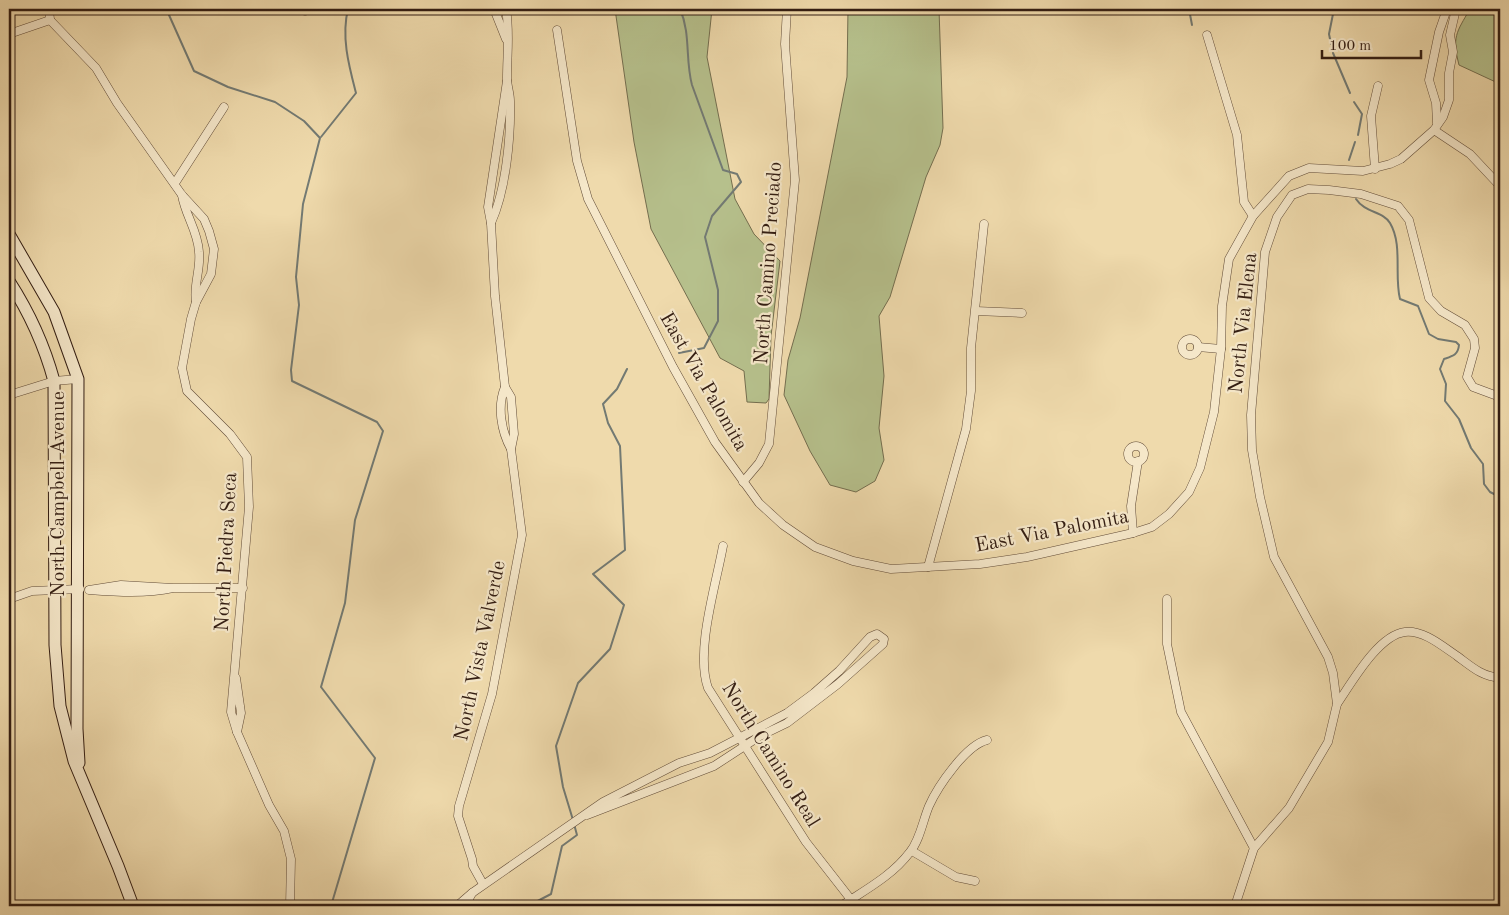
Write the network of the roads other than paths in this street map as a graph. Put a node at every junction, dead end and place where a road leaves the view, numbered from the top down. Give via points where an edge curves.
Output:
1 (49, 9) edge
2 (494, 9) edge
3 (506, 9) edge
4 (787, 9) edge
5 (1447, 9) edge
6 (1456, 9) edge
7 (50, 20) junction
8 (557, 30) dead end
9 (9, 34) edge
10 (1206, 36) dead end
11 (506, 39) junction
12 (1378, 86) dead end
13 (224, 107) dead end
14 (1435, 127) junction
15 (1375, 169) junction
16 (175, 184) junction
17 (1500, 186) edge
18 (182, 195) junction
19 (1253, 216) junction
20 (984, 224) dead end
21 (9, 234) edge
22 (9, 281) edge
23 (196, 302) junction
24 (976, 311) junction
25 (1022, 313) dead end
26 (1198, 347) dead end
27 (1221, 349) junction
28 (78, 379) junction
29 (54, 381) junction
30 (9, 395) edge
31 (1500, 397) edge
32 (1138, 461) dead end
33 (743, 482) junction
34 (1133, 533) junction
35 (723, 546) dead end
36 (928, 567) junction
37 (243, 588) junction
38 (56, 590) junction
39 (84, 590) junction
40 (1167, 599) dead end
41 (9, 600) edge
42 (1500, 678) edge
43 (1337, 704) junction
44 (738, 739) junction
45 (987, 740) dead end
46 (744, 748) junction
47 (79, 770) junction
48 (587, 815) junction
49 (1254, 848) junction
50 (912, 850) junction
51 (976, 882) dead end
52 (483, 884) junction
53 (472, 893) junction
54 (853, 903) edge
55 (132, 906) edge
56 (290, 906) edge
57 (457, 906) edge
58 (465, 906) edge
59 (841, 906) edge
60 (1235, 906) edge

1 - 7 street
2 - 11 street, North Vista Valverde
3 - 11 street, North Vista Valverde via 509,26
4 - 33 street, North Camino Preciado via 785,44 795,180 788,262 769,444
5 - 14 street via 1429,80 1436,104
6 - 14 street, East Via Palomita via 1450,36 1453,52 1449,100
7 - 9 street
7 - 16 street, North Piedra Seca via 96,68
8 - 33 street, East Via Palomita via 578,161 588,199 673,367 715,442
10 - 19 street via 1237,136 1244,202
11 - 52 street, North Vista Valverde via 511,100 498,209 491,223 495,296 505,387 510,397 514,434 511,449 522,535 492,694 458,816 473,866
12 - 15 street via 1371,116
13 - 16 street
14 - 15 street, East Via Palomita via 1401,159
14 - 17 street via 1470,154
15 - 19 street, East Via Palomita via 1310,168 1298,172 1283,180
16 - 18 street, North Piedra Seca
18 - 23 street, North Piedra Seca via 200,250 194,293
18 - 23 street, North Piedra Seca via 204,219 214,249 211,274
19 - 27 street, East Via Palomita via 1229,258 1222,306
20 - 24 street
21 - 28 main road, North Campbell Avenue via 54,312
22 - 29 main road, North Campbell Avenue via 46,350
23 - 37 street, North Piedra Seca via 182,368 187,391 230,434 247,457 249,507
24 - 25 street
24 - 36 street via 966,428
26 - 27 street
27 - 34 street, East Via Palomita via 1214,412 1200,468 1189,492 1152,527
28 - 29 street
28 - 39 main road, North Campbell Avenue
29 - 30 street
29 - 38 main road, North Campbell Avenue
31 - 43 street, North Via Elena via 1470,383 1467,377 1475,348 1474,339 1465,325 1441,311 1429,298 1409,220 1398,206 1362,194 1329,190 1308,189 1292,195 1277,217 1265,252 1251,415 1252,450 1274,557 1328,657
32 - 34 street via 1131,506
33 - 36 street, East Via Palomita via 782,525 815,547 853,561 891,569
34 - 36 street, East Via Palomita via 1027,557
35 - 44 street, North Camino Real via 703,671 714,702
37 - 39 street via 121,585
37 - 56 street, North Piedra Seca via 231,712 269,805 284,831 291,859
38 - 39 street
38 - 41 street via 27,592
38 - 47 main road, North Campbell Avenue via 58,693 69,746
39 - 47 main road, North Campbell Avenue via 77,729
40 - 49 street via 1167,644 1181,712
42 - 43 street via 1486,676 1433,640 1404,632 1389,639 1371,655
43 - 49 street via 1328,742 1312,773 1289,808
44 - 46 street, North Camino Real
44 - 46 street via 787,713 814,693 870,637 878,634 884,639 878,650 813,704
44 - 48 street via 679,763 603,802
45 - 50 street via 970,751 938,789
46 - 48 street via 714,766
46 - 54 street, North Camino Real via 806,842
47 - 55 main road, North Campbell Avenue
48 - 52 street
49 - 60 street
50 - 51 street via 956,877
50 - 54 street
52 - 53 street
53 - 57 street
53 - 58 street
54 - 59 street

